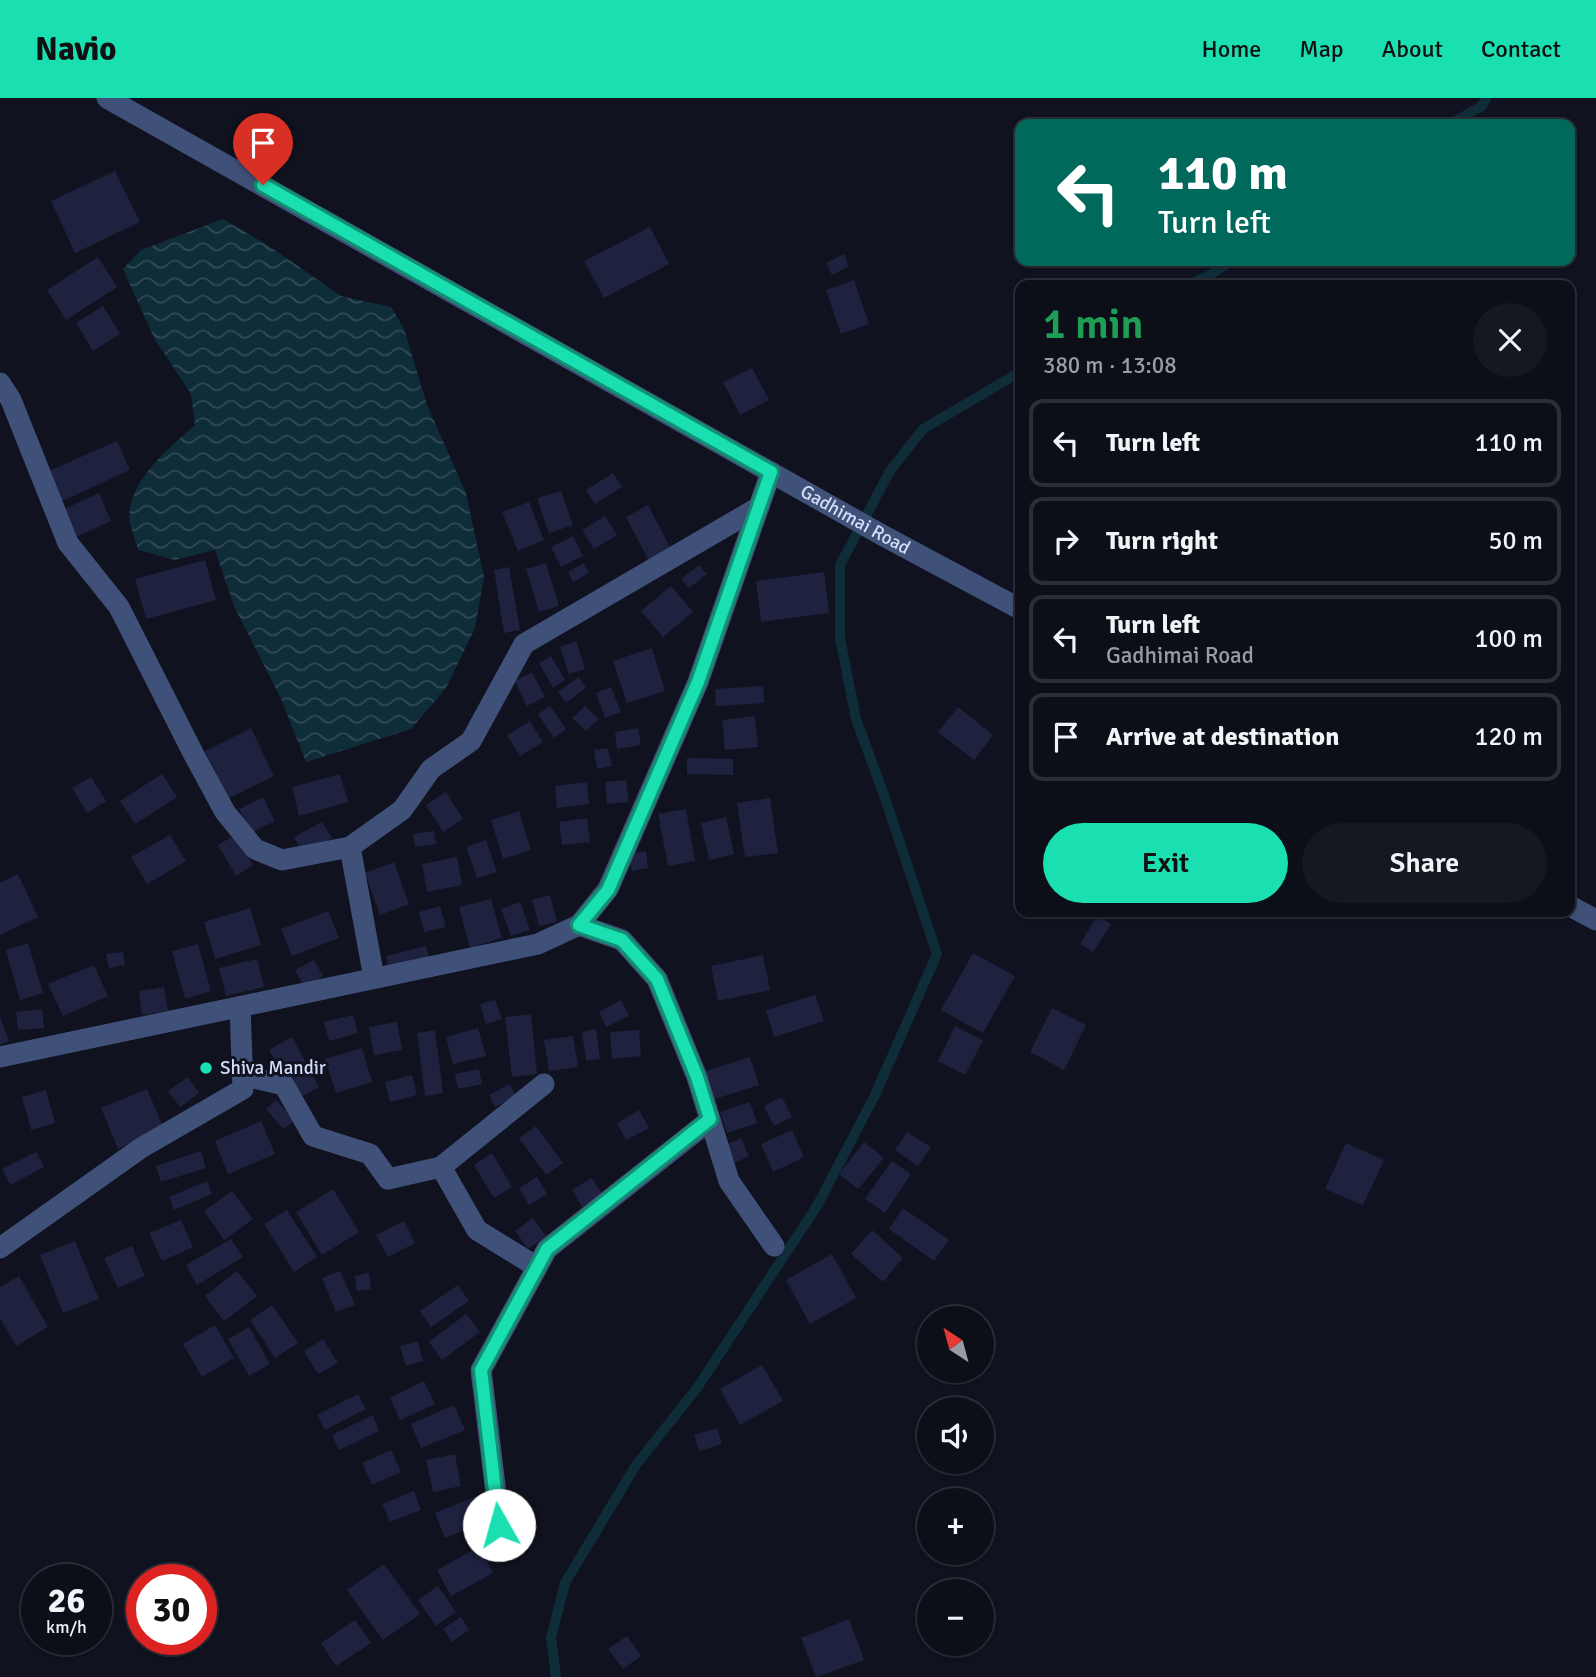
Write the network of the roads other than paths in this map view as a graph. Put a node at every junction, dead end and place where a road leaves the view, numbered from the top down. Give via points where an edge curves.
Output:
1 (107, 98) edge
2 (0, 383) edge
3 (771, 472) junction
4 (760, 507) junction
5 (1015, 607) edge
6 (350, 847) junction
7 (1575, 909) edge
8 (1596, 920) edge
9 (579, 925) junction
10 (374, 978) junction
11 (240, 1007) junction
12 (0, 1057) edge
13 (242, 1075) junction
14 (544, 1084) dead end
15 (710, 1119) junction
16 (442, 1167) junction
17 (774, 1246) dead end
18 (0, 1248) edge
19 (537, 1267) junction
20 (503, 1551) dead end

1 - 3 street, Gadhimai Road
2 - 6 street via 68,543 119,607 225,812 255,849 282,860
3 - 4 street
3 - 5 street, Gadhimai Road
4 - 6 street via 524,644 471,741 431,769 402,810
4 - 9 street via 698,682 608,890
6 - 10 street
7 - 8 street
9 - 10 street via 538,944
9 - 15 street via 622,940 657,979
10 - 11 street
11 - 12 street
11 - 13 street
13 - 16 street via 284,1085 313,1136 370,1154 388,1179
13 - 18 street via 243,1089 141,1148
14 - 16 street
15 - 17 street via 729,1181
15 - 19 street via 547,1249
16 - 19 street via 477,1230
19 - 20 street via 481,1370

